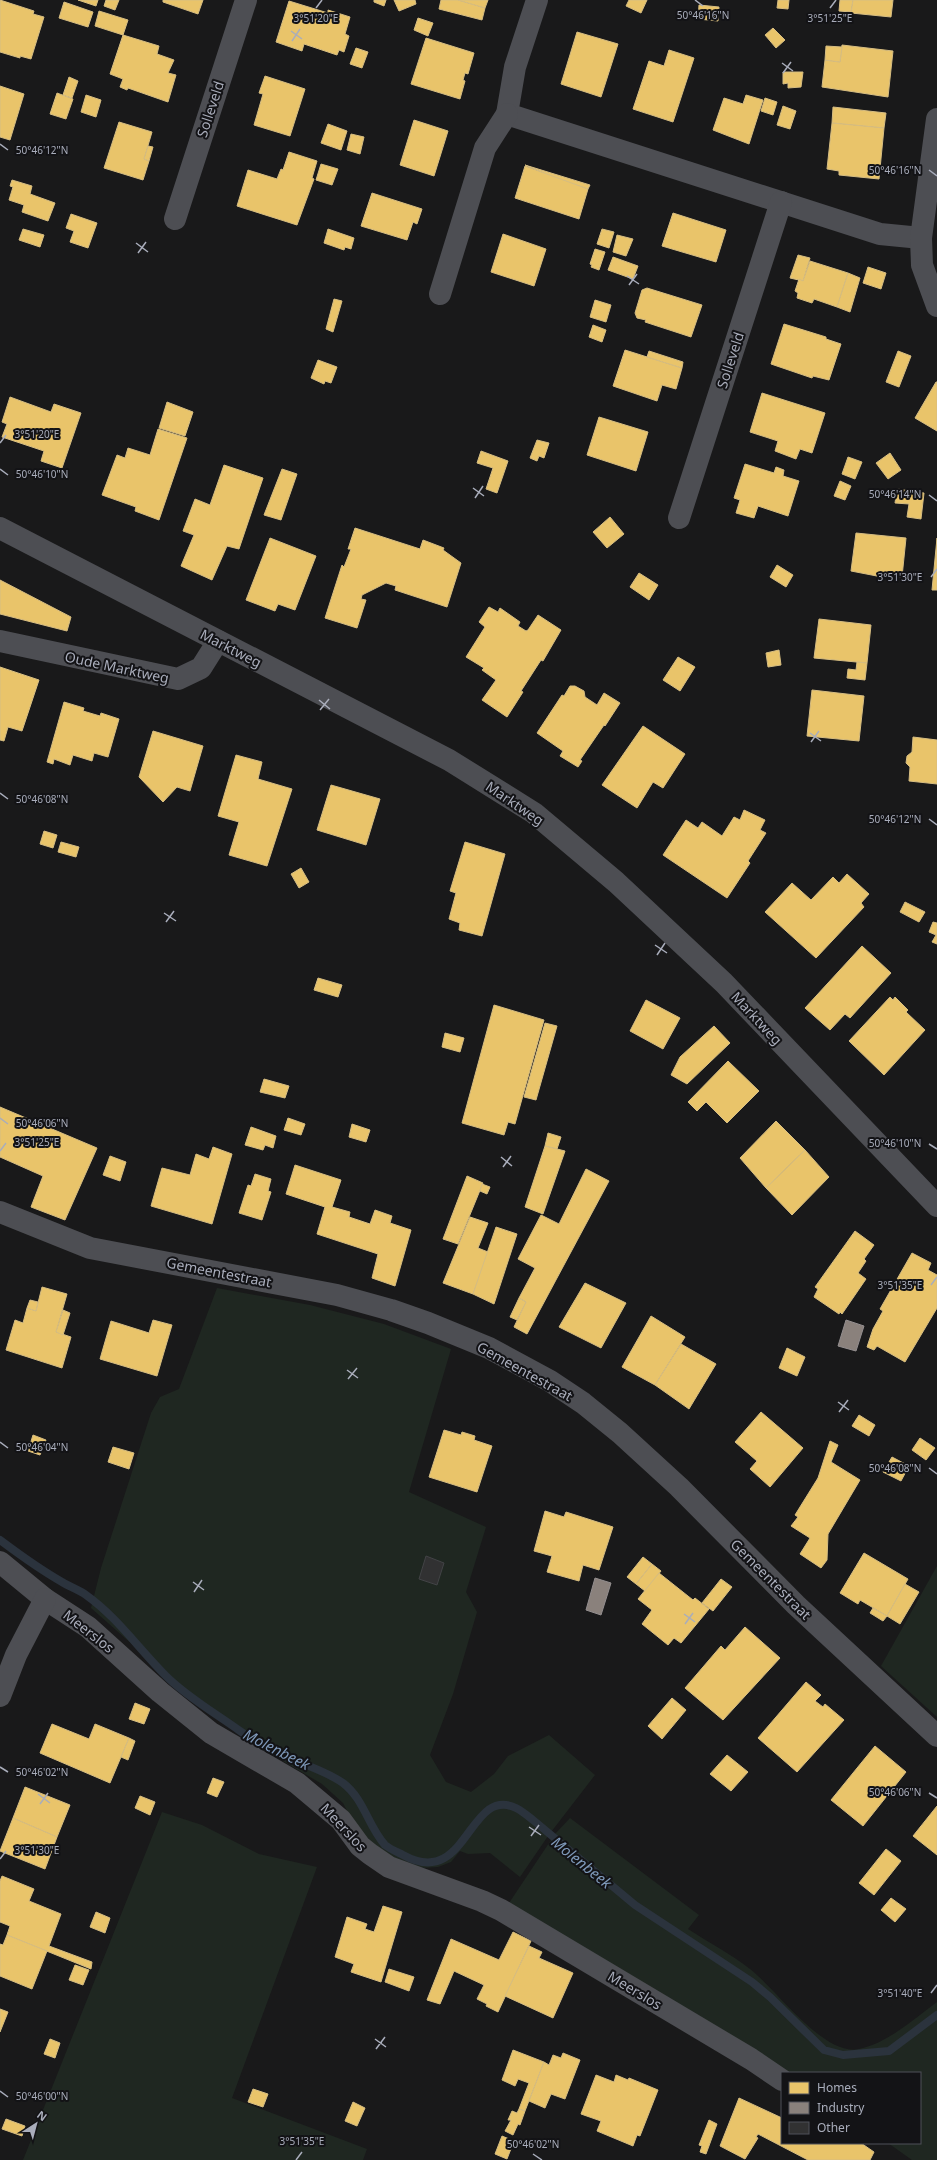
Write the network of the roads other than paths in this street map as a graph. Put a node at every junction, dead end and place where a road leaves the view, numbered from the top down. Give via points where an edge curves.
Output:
1 (246, 0) edge
2 (537, 0) edge
3 (507, 114) junction
4 (937, 119) edge
5 (781, 202) junction
6 (175, 219) dead end
7 (921, 238) junction
8 (440, 294) dead end
9 (937, 306) edge
10 (679, 518) dead end
11 (0, 528) edge
12 (218, 641) junction
13 (0, 642) edge
14 (937, 1206) edge
15 (0, 1212) edge
16 (0, 1562) edge
17 (46, 1599) junction
18 (0, 1696) edge
19 (937, 1736) edge
20 (781, 2079) edge

1 - 6 street, Solleveld
2 - 3 street via 515,68
3 - 5 street
3 - 8 street via 485,148
4 - 7 street
5 - 7 street via 880,234
5 - 10 street, Solleveld
7 - 9 street via 922,265
11 - 12 street, Marktweg
12 - 13 street, Oude Marktweg via 201,668 178,679
12 - 14 street, Marktweg via 449,760 534,813 616,882 724,982
15 - 19 street, Gemeentestraat via 90,1248 337,1295 391,1310 489,1348 550,1381 584,1403 679,1487 796,1605
16 - 17 street, Meerslos
17 - 18 street via 16,1655
17 - 20 street, Meerslos via 88,1627 160,1692 211,1733 297,1783 341,1820 360,1846 389,1867 501,1910

